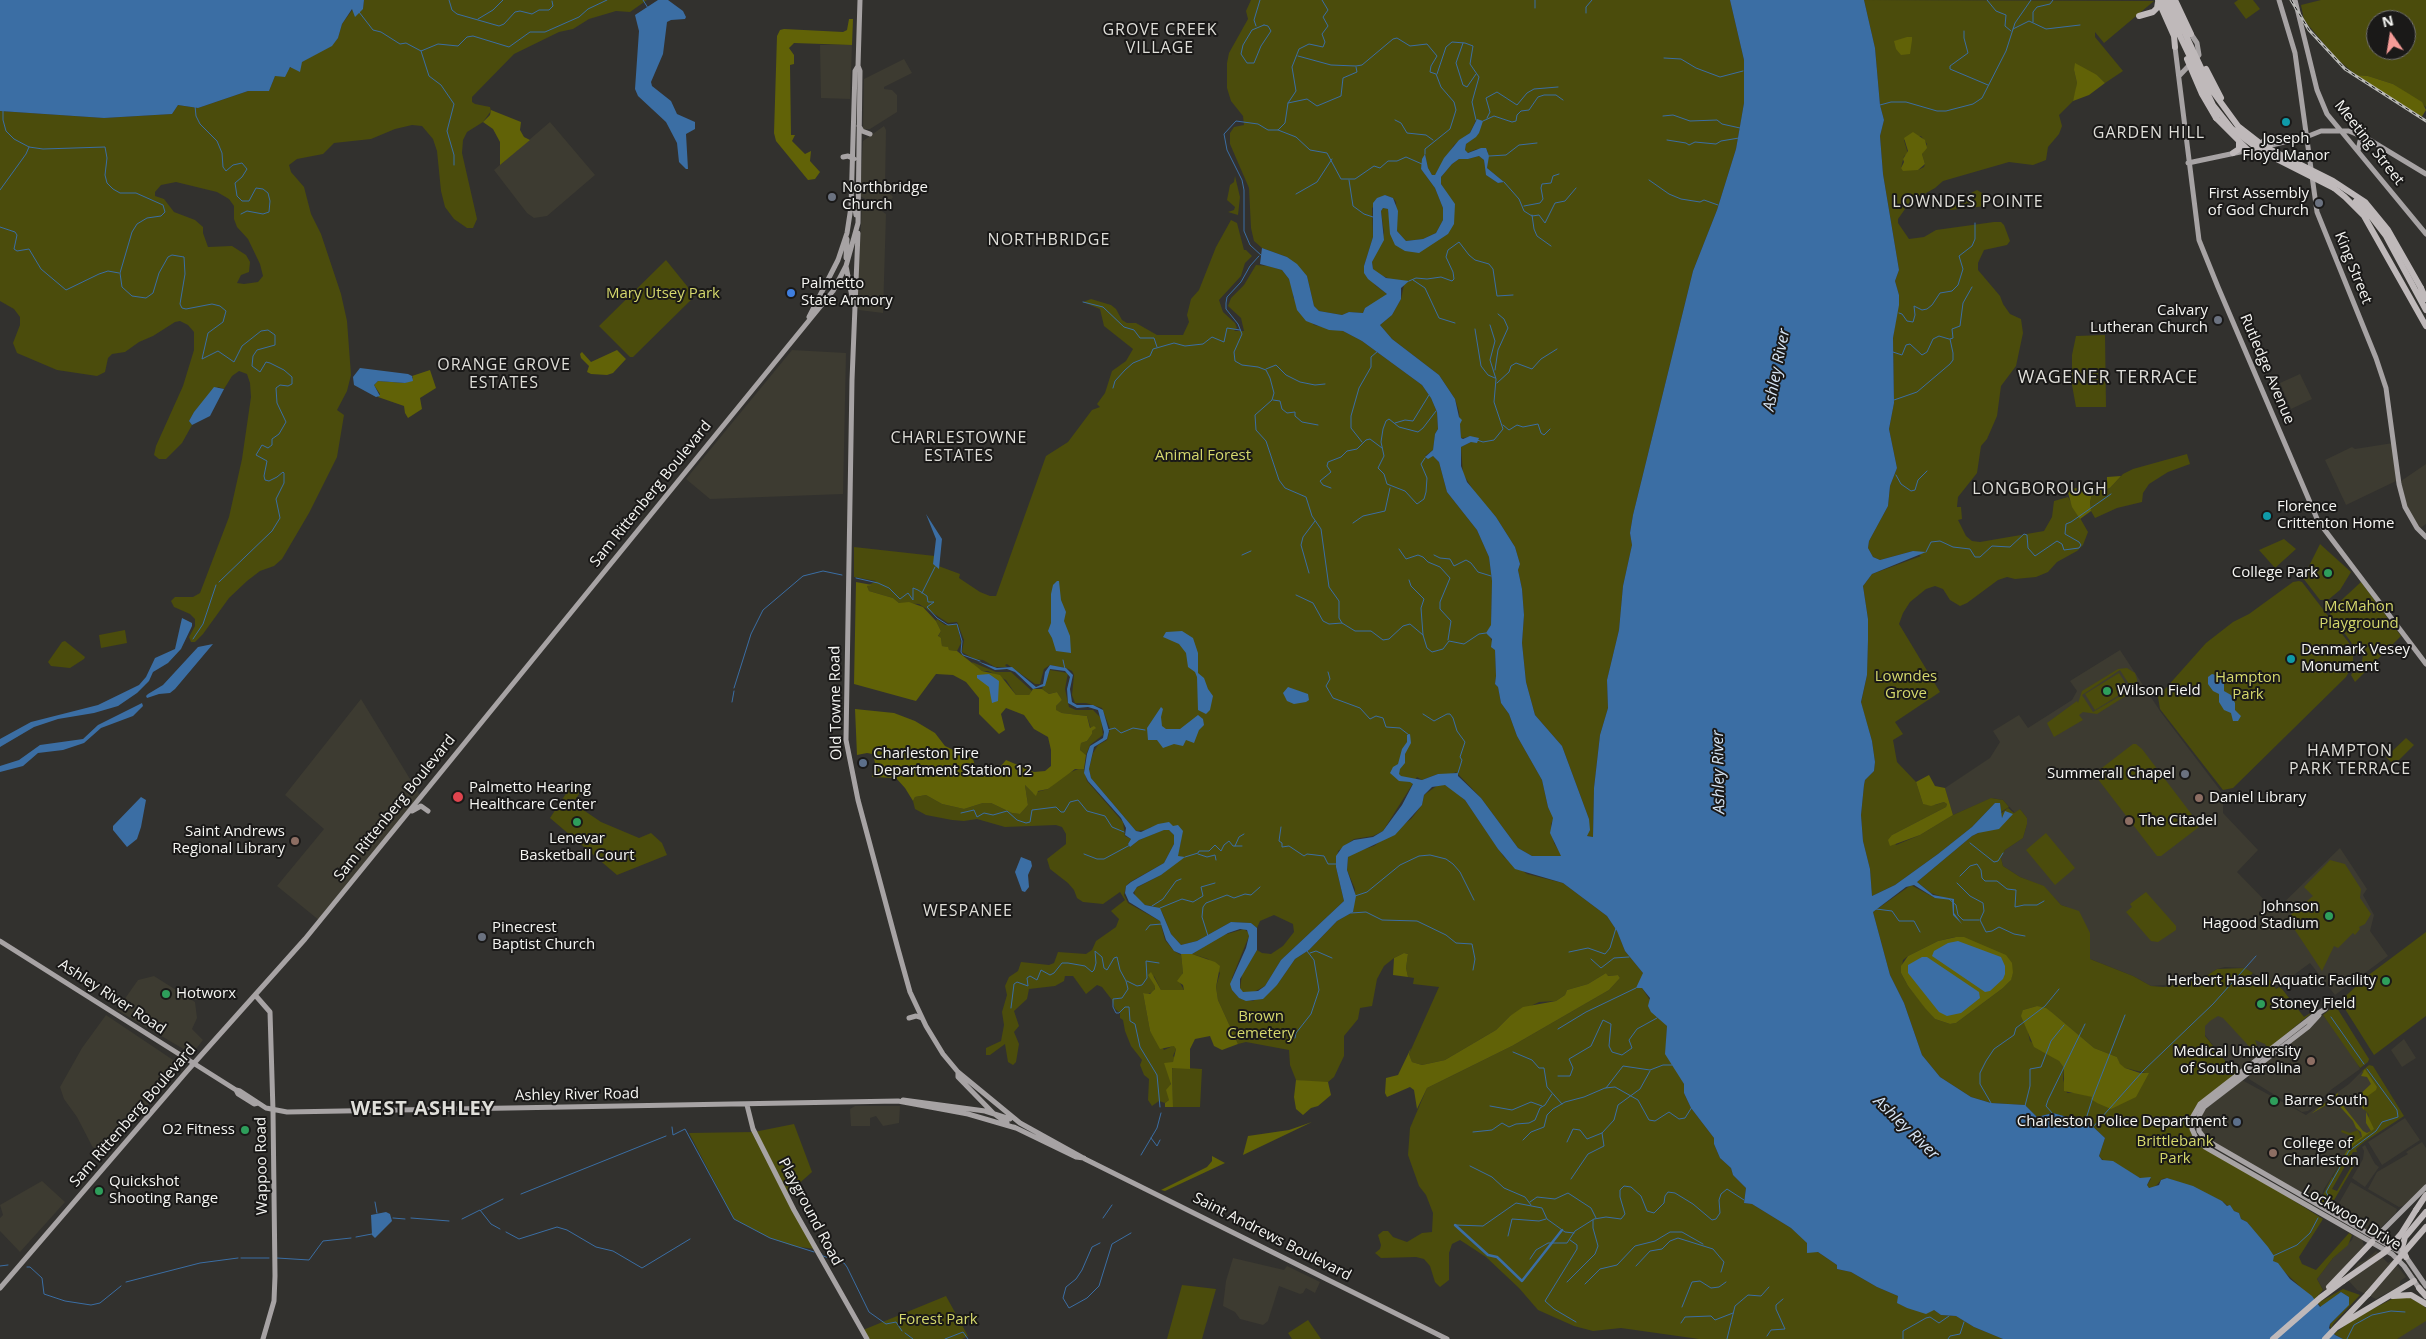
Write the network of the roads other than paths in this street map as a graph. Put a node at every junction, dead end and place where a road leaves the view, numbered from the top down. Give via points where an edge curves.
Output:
1 (860, 0) edge
2 (2160, 0) edge
3 (2169, 0) edge
4 (2175, 0) edge
5 (2279, 0) edge
6 (2295, 0) edge
7 (2139, 16) dead end
8 (2178, 25) junction
9 (2179, 34) junction
10 (2190, 37) junction
11 (2175, 47) joint
12 (858, 66) junction
13 (2179, 76) junction
14 (859, 124) junction
15 (2340, 130) junction
16 (870, 134) dead end
17 (2306, 134) junction
18 (2368, 139) junction
19 (2239, 142) junction
20 (2267, 143) junction
21 (2248, 150) junction
22 (2358, 152) junction
23 (2234, 153) junction
24 (843, 157) dead end
25 (854, 159) junction
26 (2188, 163) junction
27 (2426, 174) edge
28 (853, 186) junction
29 (2334, 188) junction
30 (858, 202) junction
31 (851, 207) junction
32 (858, 223) junction
33 (847, 234) junction
34 (2380, 234) dead end
35 (2426, 234) edge
36 (846, 266) junction
37 (830, 280) junction
38 (2421, 288) junction
39 (2426, 295) edge
40 (2426, 299) edge
41 (826, 300) junction
42 (2426, 310) edge
43 (854, 312) junction
44 (2426, 319) edge
45 (2426, 326) edge
46 (798, 335) junction
47 (2426, 537) edge
48 (2426, 664) edge
49 (428, 811) dead end
50 (404, 818) junction
51 (0, 941) edge
52 (256, 996) junction
53 (910, 1018) dead end
54 (922, 1018) junction
55 (2289, 1038) junction
56 (194, 1064) junction
57 (958, 1072) junction
58 (898, 1102) junction
59 (746, 1105) junction
60 (274, 1111) junction
61 (993, 1113) junction
62 (1020, 1123) junction
63 (1016, 1128) junction
64 (1085, 1159) junction
65 (2426, 1187) edge
66 (2426, 1195) edge
67 (2426, 1212) edge
68 (2426, 1227) edge
69 (2374, 1239) junction
70 (2406, 1257) junction
71 (2417, 1279) junction
72 (0, 1288) edge
73 (2424, 1288) edge
74 (2426, 1297) edge
75 (2320, 1298) junction
76 (2380, 1302) junction
77 (2426, 1304) edge
78 (2337, 1328) junction
79 (263, 1339) edge
80 (867, 1339) edge
81 (1447, 1339) edge
82 (2274, 1339) edge
83 (2324, 1339) edge

1 - 12 main road, Sam Rittenberg Boulevard
2 - 7 highway via 2155,10
2 - 8 highway
2 - 11 highway
3 - 8 highway
4 - 10 highway
5 - 17 main road, King Street via 2294,53
6 - 15 main road, Meeting Street via 2317,90 2327,114
8 - 9 highway
8 - 10 highway
9 - 19 highway, bridge via 2190,68 2216,118
9 - 29 highway, bridge via 2213,105 2232,129 2263,152
10 - 13 main road via 2199,50 2198,55
10 - 20 highway, bridge via 2228,108 2244,126
10 - 38 highway, bridge via 2211,89 2238,126 2265,147 2332,180 2365,202 2388,230
11 - 13 main road, Rutledge Avenue
12 - 14 main road, Sam Rittenberg Boulevard
12 - 25 main road, Sam Rittenberg Boulevard
13 - 26 main road, Rutledge Avenue
14 - 16 main road via 862,132
14 - 30 main road, Sam Rittenberg Boulevard
15 - 17 main road
15 - 18 main road
15 - 22 main road, Meeting Street
17 - 20 main road
17 - 47 main road, King Street via 2317,212 2386,388 2403,502 2414,524
18 - 22 main road via 2360,142
18 - 27 main road
19 - 21 highway
19 - 23 highway
20 - 21 main road
21 - 23 main road
22 - 35 main road, Meeting Street
23 - 26 main road
24 - 25 main road
25 - 28 main road, Sam Rittenberg Boulevard
26 - 48 main road, Rutledge Avenue via 2200,242 2318,521
28 - 30 main road
28 - 31 main road, Sam Rittenberg Boulevard
29 - 42 highway via 2353,199 2379,225
29 - 45 highway via 2364,216
30 - 31 main road
30 - 32 main road, Sam Rittenberg Boulevard
31 - 32 main road via 855,209
31 - 33 main road, Sam Rittenberg Boulevard
32 - 36 main road, Sam Rittenberg Boulevard
32 - 43 main road, Old Towne Road
33 - 36 main road, Old Towne Road
33 - 37 main road, Sam Rittenberg Boulevard
34 - 44 highway
36 - 41 main road, Sam Rittenberg Boulevard
36 - 43 main road, Old Towne Road
37 - 41 main road via 832,287
37 - 46 main road, Sam Rittenberg Boulevard
38 - 39 highway
38 - 40 highway
41 - 46 main road, Sam Rittenberg Boulevard
43 - 54 main road, Old Towne Road via 846,740 858,800 895,940 910,992
46 - 50 main road, Sam Rittenberg Boulevard
49 - 50 main road via 420,806
50 - 52 main road, Sam Rittenberg Boulevard
51 - 56 main road, Ashley River Road
52 - 56 main road, Sam Rittenberg Boulevard
52 - 60 main road, Wappoo Road via 270,1012
53 - 54 main road
54 - 57 main road, Old Towne Road via 936,1044
55 - 55 main road via 2325,1009
55 - 69 main road, Lockwood Drive via 2197,1107 2192,1124 2199,1142
56 - 60 main road, Ashley River Road
56 - 72 main road, Sam Rittenberg Boulevard
57 - 61 main road, Saint Andrews Boulevard via 958,1078
57 - 62 main road, Saint Andrews Boulevard
58 - 59 main road, Ashley River Road
58 - 61 main road, Ashley River Road via 916,1100
58 - 63 main road, Ashley River Road via 968,1114
59 - 60 main road, Ashley River Road
59 - 80 main road, Playground Road via 752,1129 774,1172
60 - 79 main road, Wappoo Road via 274,1301
61 - 62 main road, Ashley River Road
61 - 63 main road, Saint Andrews Boulevard
62 - 64 main road, Saint Andrews Boulevard
63 - 64 main road, Saint Andrews Boulevard
64 - 81 main road, Saint Andrews Boulevard
65 - 69 main road
66 - 75 highway, bridge via 2385,1252
67 - 70 highway via 2404,1237 2402,1248
68 - 78 highway, bridge
69 - 70 main road, Lockwood Drive
69 - 71 main road, Lockwood Drive
69 - 75 highway
70 - 71 main road, Lockwood Drive
71 - 73 main road, Lockwood Drive
71 - 76 highway
73 - 74 highway
75 - 82 highway
76 - 77 highway via 2406,1294
76 - 78 highway
78 - 83 highway

